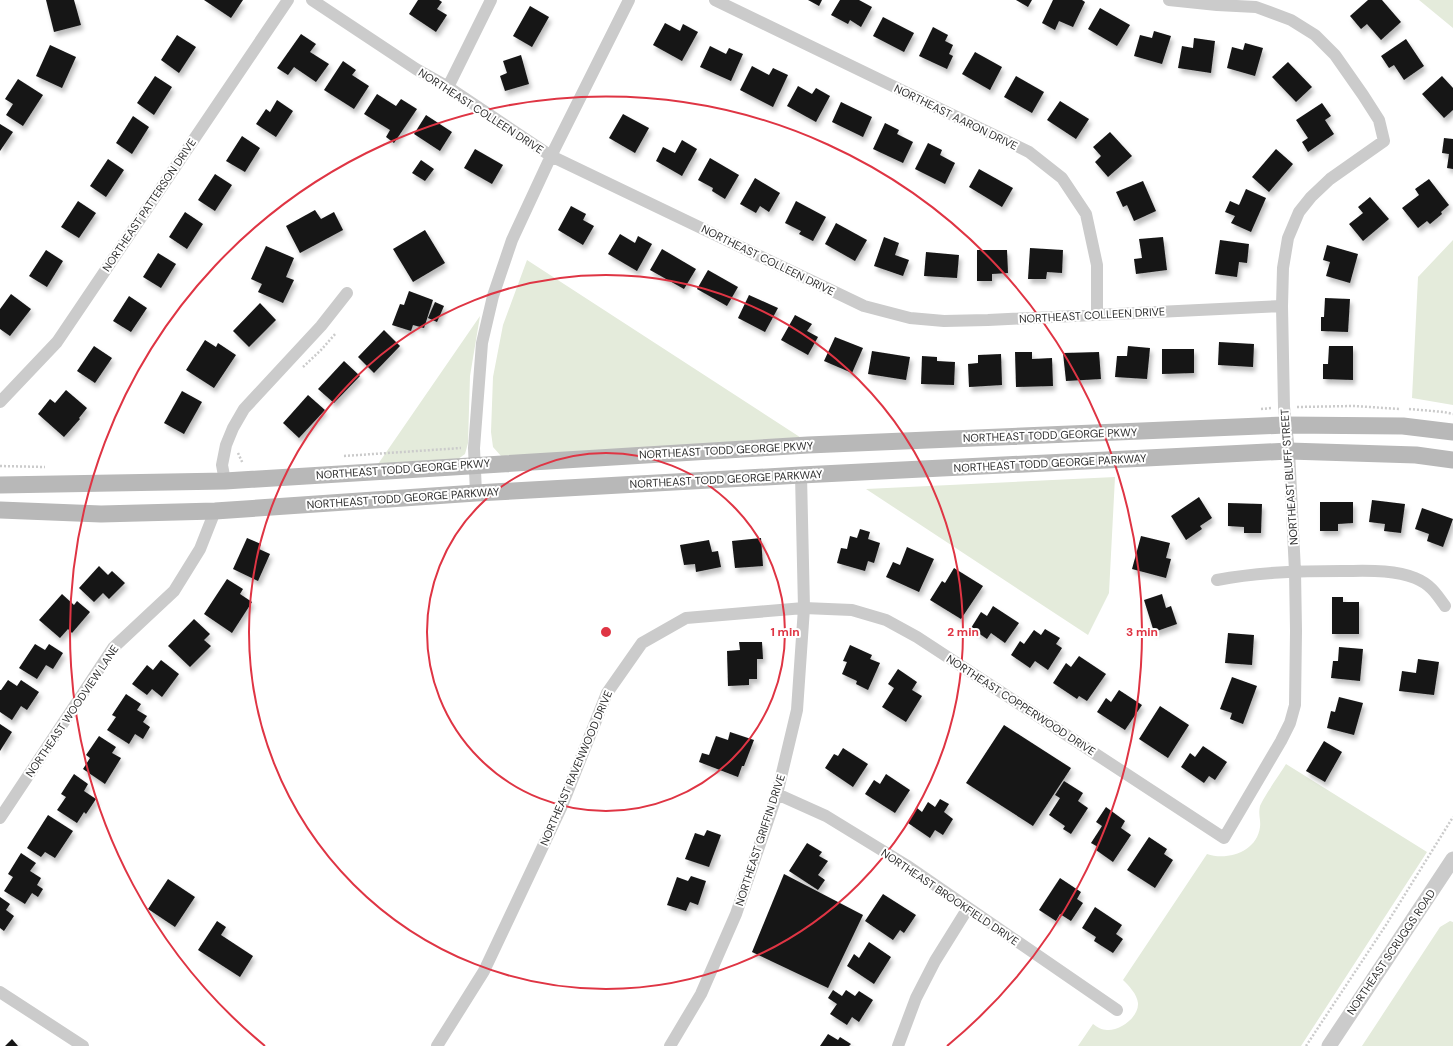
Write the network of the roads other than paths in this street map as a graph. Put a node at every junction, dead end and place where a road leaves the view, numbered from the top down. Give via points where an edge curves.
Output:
1 (288, 0) edge
2 (312, 0) edge
3 (491, 0) edge
4 (630, 0) edge
5 (715, 0) edge
6 (1169, 0) edge
7 (448, 88) junction
8 (551, 156) junction
9 (347, 293) dead end
10 (1282, 306) junction
11 (1097, 314) junction
12 (0, 402) edge
13 (1285, 425) junction
14 (1453, 432) edge
15 (1289, 452) junction
16 (1453, 460) edge
17 (474, 465) junction
18 (801, 475) junction
19 (224, 481) junction
20 (0, 485) edge
21 (476, 493) junction
22 (0, 510) edge
23 (214, 511) junction
24 (1295, 571) junction
25 (1217, 580) dead end
26 (1445, 606) dead end
27 (804, 608) junction
28 (777, 794) junction
29 (0, 818) edge
30 (1224, 838) joint
31 (1453, 859) edge
32 (968, 908) junction
33 (0, 992) edge
34 (1117, 1010) dead end
35 (83, 1046) edge
36 (437, 1046) edge
37 (670, 1046) edge
38 (898, 1046) edge
39 (1329, 1046) edge

1 - 12 street, NORTHEAST PATTERSON DRIVE via 57,342
2 - 7 street, NORTHEAST COLLEEN DRIVE via 416,70
3 - 7 street
4 - 8 street
5 - 11 street, NORTHEAST AARON DRIVE via 1029,152 1062,178 1086,214 1097,265
6 - 10 street, NORTHEAST BLUFF STREET via 1256,7 1291,20 1315,34 1335,55 1379,120 1384,141 1330,179 1299,212 1288,238 1282,268
7 - 8 street, NORTHEAST COLLEEN DRIVE
8 - 11 street, NORTHEAST COLLEEN DRIVE via 864,306 887,313 944,321
8 - 17 street via 512,240 489,312 482,343
9 - 19 street via 321,326 244,408 226,445 222,465
10 - 11 street, NORTHEAST COLLEEN DRIVE
10 - 13 street, NORTHEAST BLUFF STREET
13 - 14 main road, NORTHEAST TODD GEORGE PKWY via 1403,426
13 - 15 street, NORTHEAST BLUFF STREET
13 - 17 main road, NORTHEAST TODD GEORGE PKWY via 808,445
15 - 16 main road, NORTHEAST TODD GEORGE PARKWAY via 1416,455
15 - 18 main road, NORTHEAST TODD GEORGE PARKWAY
15 - 24 street, NORTHEAST BLUFF STREET
17 - 19 main road, NORTHEAST TODD GEORGE PKWY
17 - 21 street
18 - 21 main road, NORTHEAST TODD GEORGE PARKWAY
18 - 27 street, NORTHEAST GRIFFIN DRIVE
19 - 20 main road, NORTHEAST TODD GEORGE PKWY
21 - 23 main road, NORTHEAST TODD GEORGE PARKWAY
22 - 23 main road, NORTHEAST TODD GEORGE PARKWAY via 101,514
23 - 29 street, NORTHEAST WOODVIEW LANE via 200,549 174,591 113,648
24 - 25 street
24 - 26 street via 1383,570 1415,578 1434,589
24 - 30 street, NORTHEAST BLUFF STREET via 1295,705 1281,741
27 - 28 street, NORTHEAST GRIFFIN DRIVE via 797,710
27 - 30 street, NORTHEAST COPPERWOOD DRIVE via 852,610 886,620 917,637
27 - 36 street, NORTHEAST RAVENWOOD DRIVE via 686,618 642,643 607,692 560,808 484,971
28 - 32 street, NORTHEAST BROOKFIELD DRIVE via 826,816 906,865
28 - 37 street, NORTHEAST GRIFFIN DRIVE via 736,914 701,994
31 - 39 street, NORTHEAST SCRUGGS ROAD
32 - 34 street, NORTHEAST BROOKFIELD DRIVE
32 - 38 street via 935,961 916,998
33 - 35 street

